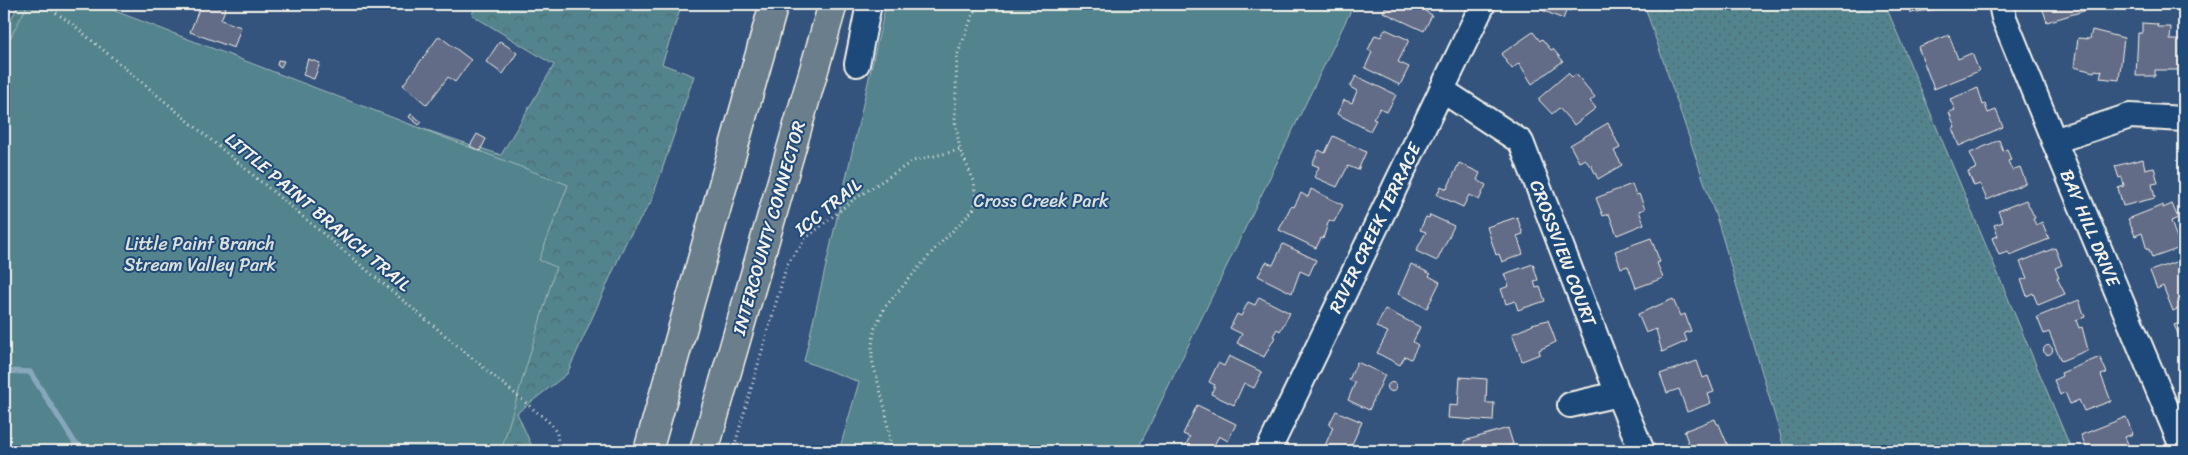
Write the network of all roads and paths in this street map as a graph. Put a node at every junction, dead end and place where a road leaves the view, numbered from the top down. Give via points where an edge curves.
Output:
1 (44, 4) edge
2 (833, 4) edge
3 (869, 4) edge
4 (977, 4) edge
5 (1483, 4) edge
6 (2000, 4) edge
7 (772, 8) edge
8 (856, 64) dead end
9 (1442, 90) junction
10 (2184, 118) edge
11 (2054, 141) junction
12 (960, 150) junction
13 (1618, 394) junction
14 (1570, 405) dead end
15 (559, 451) edge
16 (648, 451) edge
17 (704, 451) edge
18 (733, 451) edge
19 (891, 451) edge
20 (1268, 451) edge
21 (1642, 451) edge
22 (2184, 451) edge

1 - 15 path, LITTLE PAINT BRANCH TRAIL via 550,423 557,433
2 - 17 highway, INTERCOUNTY CONNECTOR
3 - 8 street
4 - 12 path via 957,56 955,119
5 - 9 street, RIVER CREEK TERRACE
6 - 11 street, BAY HILL DRIVE
7 - 16 highway
9 - 13 street, CROSSVIEW COURT via 1521,142
9 - 20 street, RIVER CREEK TERRACE
10 - 11 street via 2130,116
11 - 22 street, BAY HILL DRIVE
12 - 18 path, ICC TRAIL via 913,161 853,200 805,239 787,265
12 - 19 path via 974,181 976,201 973,210 886,307 875,328 872,360 886,412
13 - 14 street
13 - 21 street, CROSSVIEW COURT

